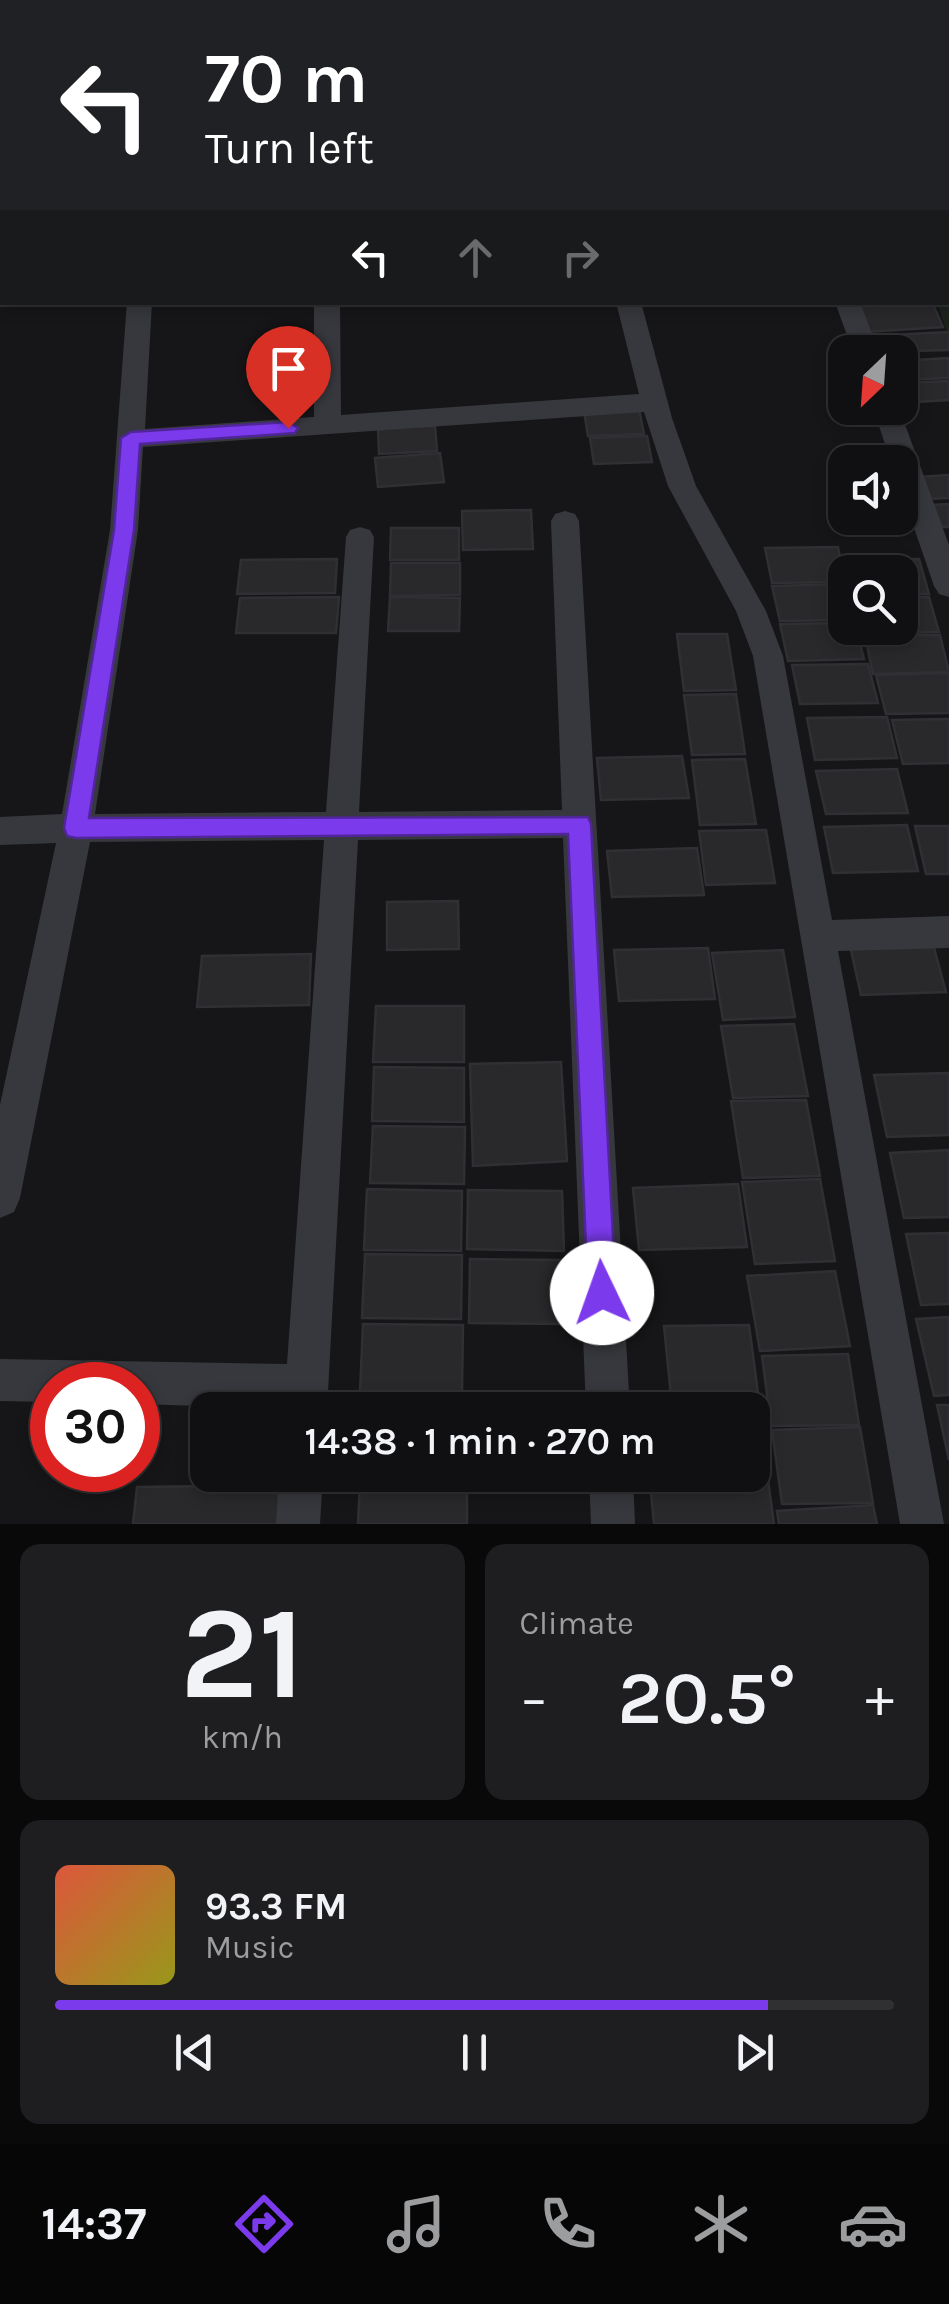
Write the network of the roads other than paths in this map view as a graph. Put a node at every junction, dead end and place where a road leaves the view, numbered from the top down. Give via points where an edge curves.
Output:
1 (140, 305) edge
2 (326, 305) edge
3 (629, 305) edge
4 (848, 305) edge
5 (860, 335) edge
6 (657, 402) junction
7 (328, 425) junction
8 (892, 425) edge
9 (131, 438) junction
10 (564, 521) dead end
11 (360, 537) dead end
12 (949, 586) edge
13 (579, 824) junction
14 (342, 826) junction
15 (76, 828) junction
16 (0, 831) edge
17 (949, 932) edge
18 (816, 936) junction
19 (0, 1198) edge
20 (0, 1380) edge
21 (204, 1392) edge
22 (306, 1392) edge
23 (607, 1392) edge
24 (300, 1492) edge
25 (612, 1492) edge
26 (298, 1524) edge
27 (613, 1524) edge
28 (922, 1524) edge

1 - 9 street
2 - 7 street
3 - 6 street
4 - 5 street
6 - 7 street
6 - 18 street via 689,500 760,624
7 - 9 street
8 - 12 street
9 - 15 street via 124,530
10 - 13 street
11 - 14 street
13 - 14 street
13 - 23 street
14 - 15 street
14 - 22 street
15 - 16 street
15 - 19 street
17 - 18 street
18 - 28 street
20 - 21 street
24 - 26 street
25 - 27 street

